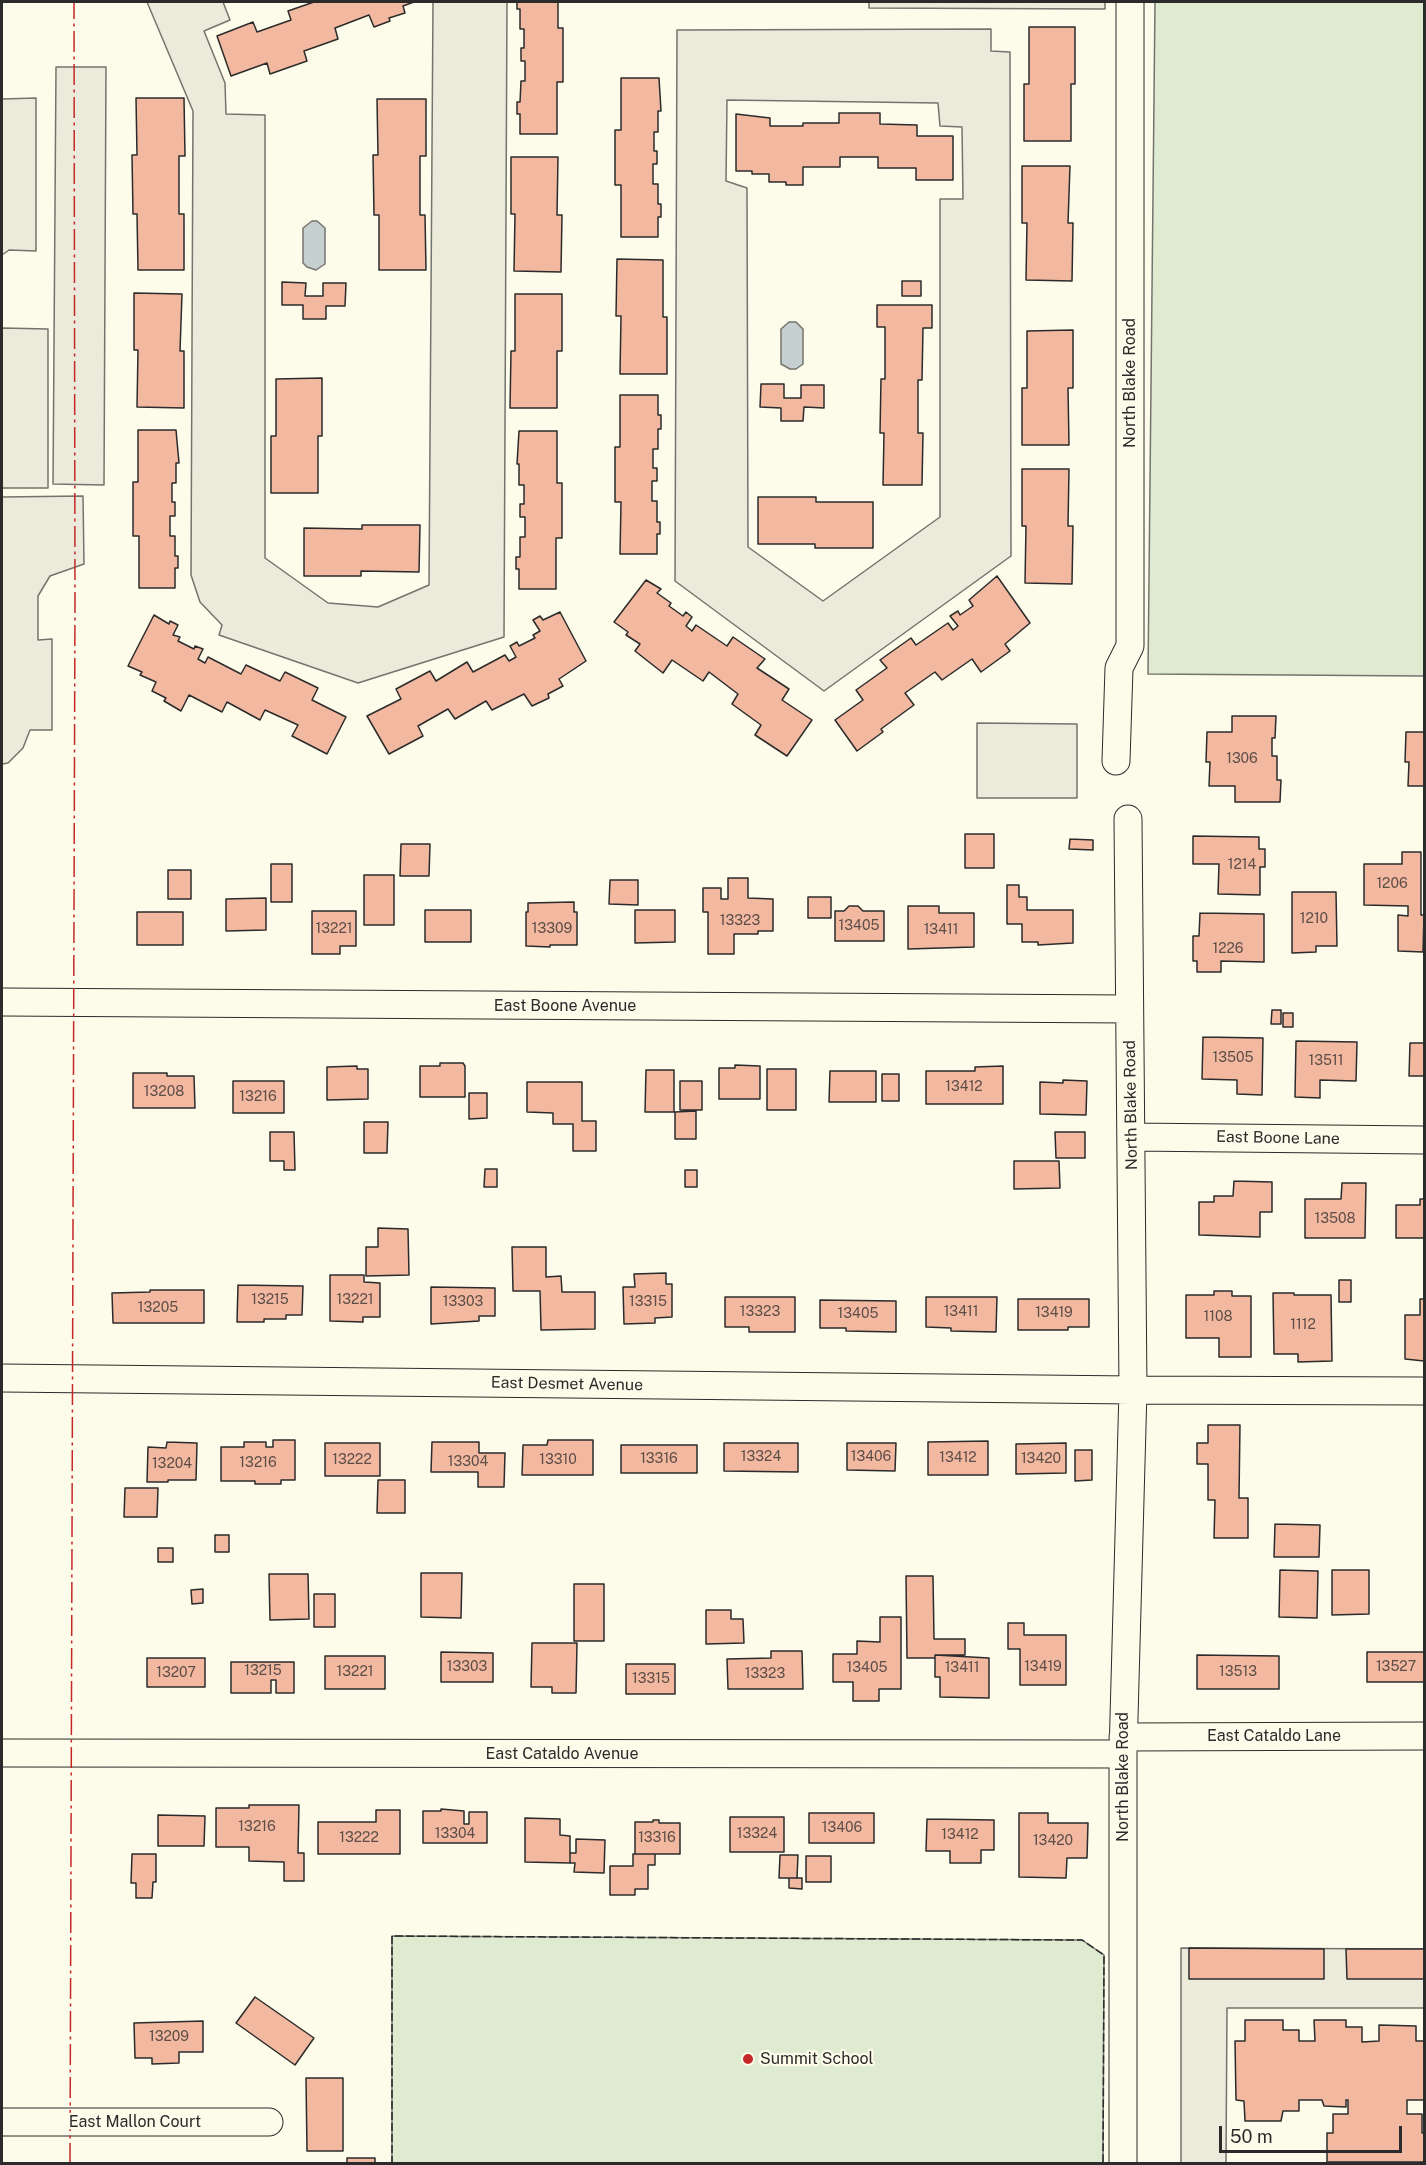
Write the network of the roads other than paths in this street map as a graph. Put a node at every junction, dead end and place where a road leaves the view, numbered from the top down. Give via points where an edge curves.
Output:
1 (1130, 2) edge
2 (1116, 761) dead end
3 (1128, 819) dead end
4 (2, 1002) edge
5 (1129, 1009) junction
6 (1131, 1137) junction
7 (1425, 1140) edge
8 (2, 1378) edge
9 (1132, 1390) junction
10 (1422, 1391) dead end
11 (1425, 1736) edge
12 (1123, 1745) junction
13 (2, 1753) edge
14 (2, 2122) edge
15 (269, 2122) dead end
16 (1123, 2163) edge

1 - 2 street, North Blake Road via 1130,646 1119,668
3 - 5 street, North Blake Road
4 - 5 street, East Boone Avenue
5 - 6 street, North Blake Road
6 - 7 street, East Boone Lane
6 - 9 street, North Blake Road
8 - 9 street, East Desmet Avenue
9 - 10 street
9 - 12 street, North Blake Road
11 - 12 street, East Cataldo Lane
12 - 13 street, East Cataldo Avenue
12 - 16 street, North Blake Road
14 - 15 street, East Mallon Court

